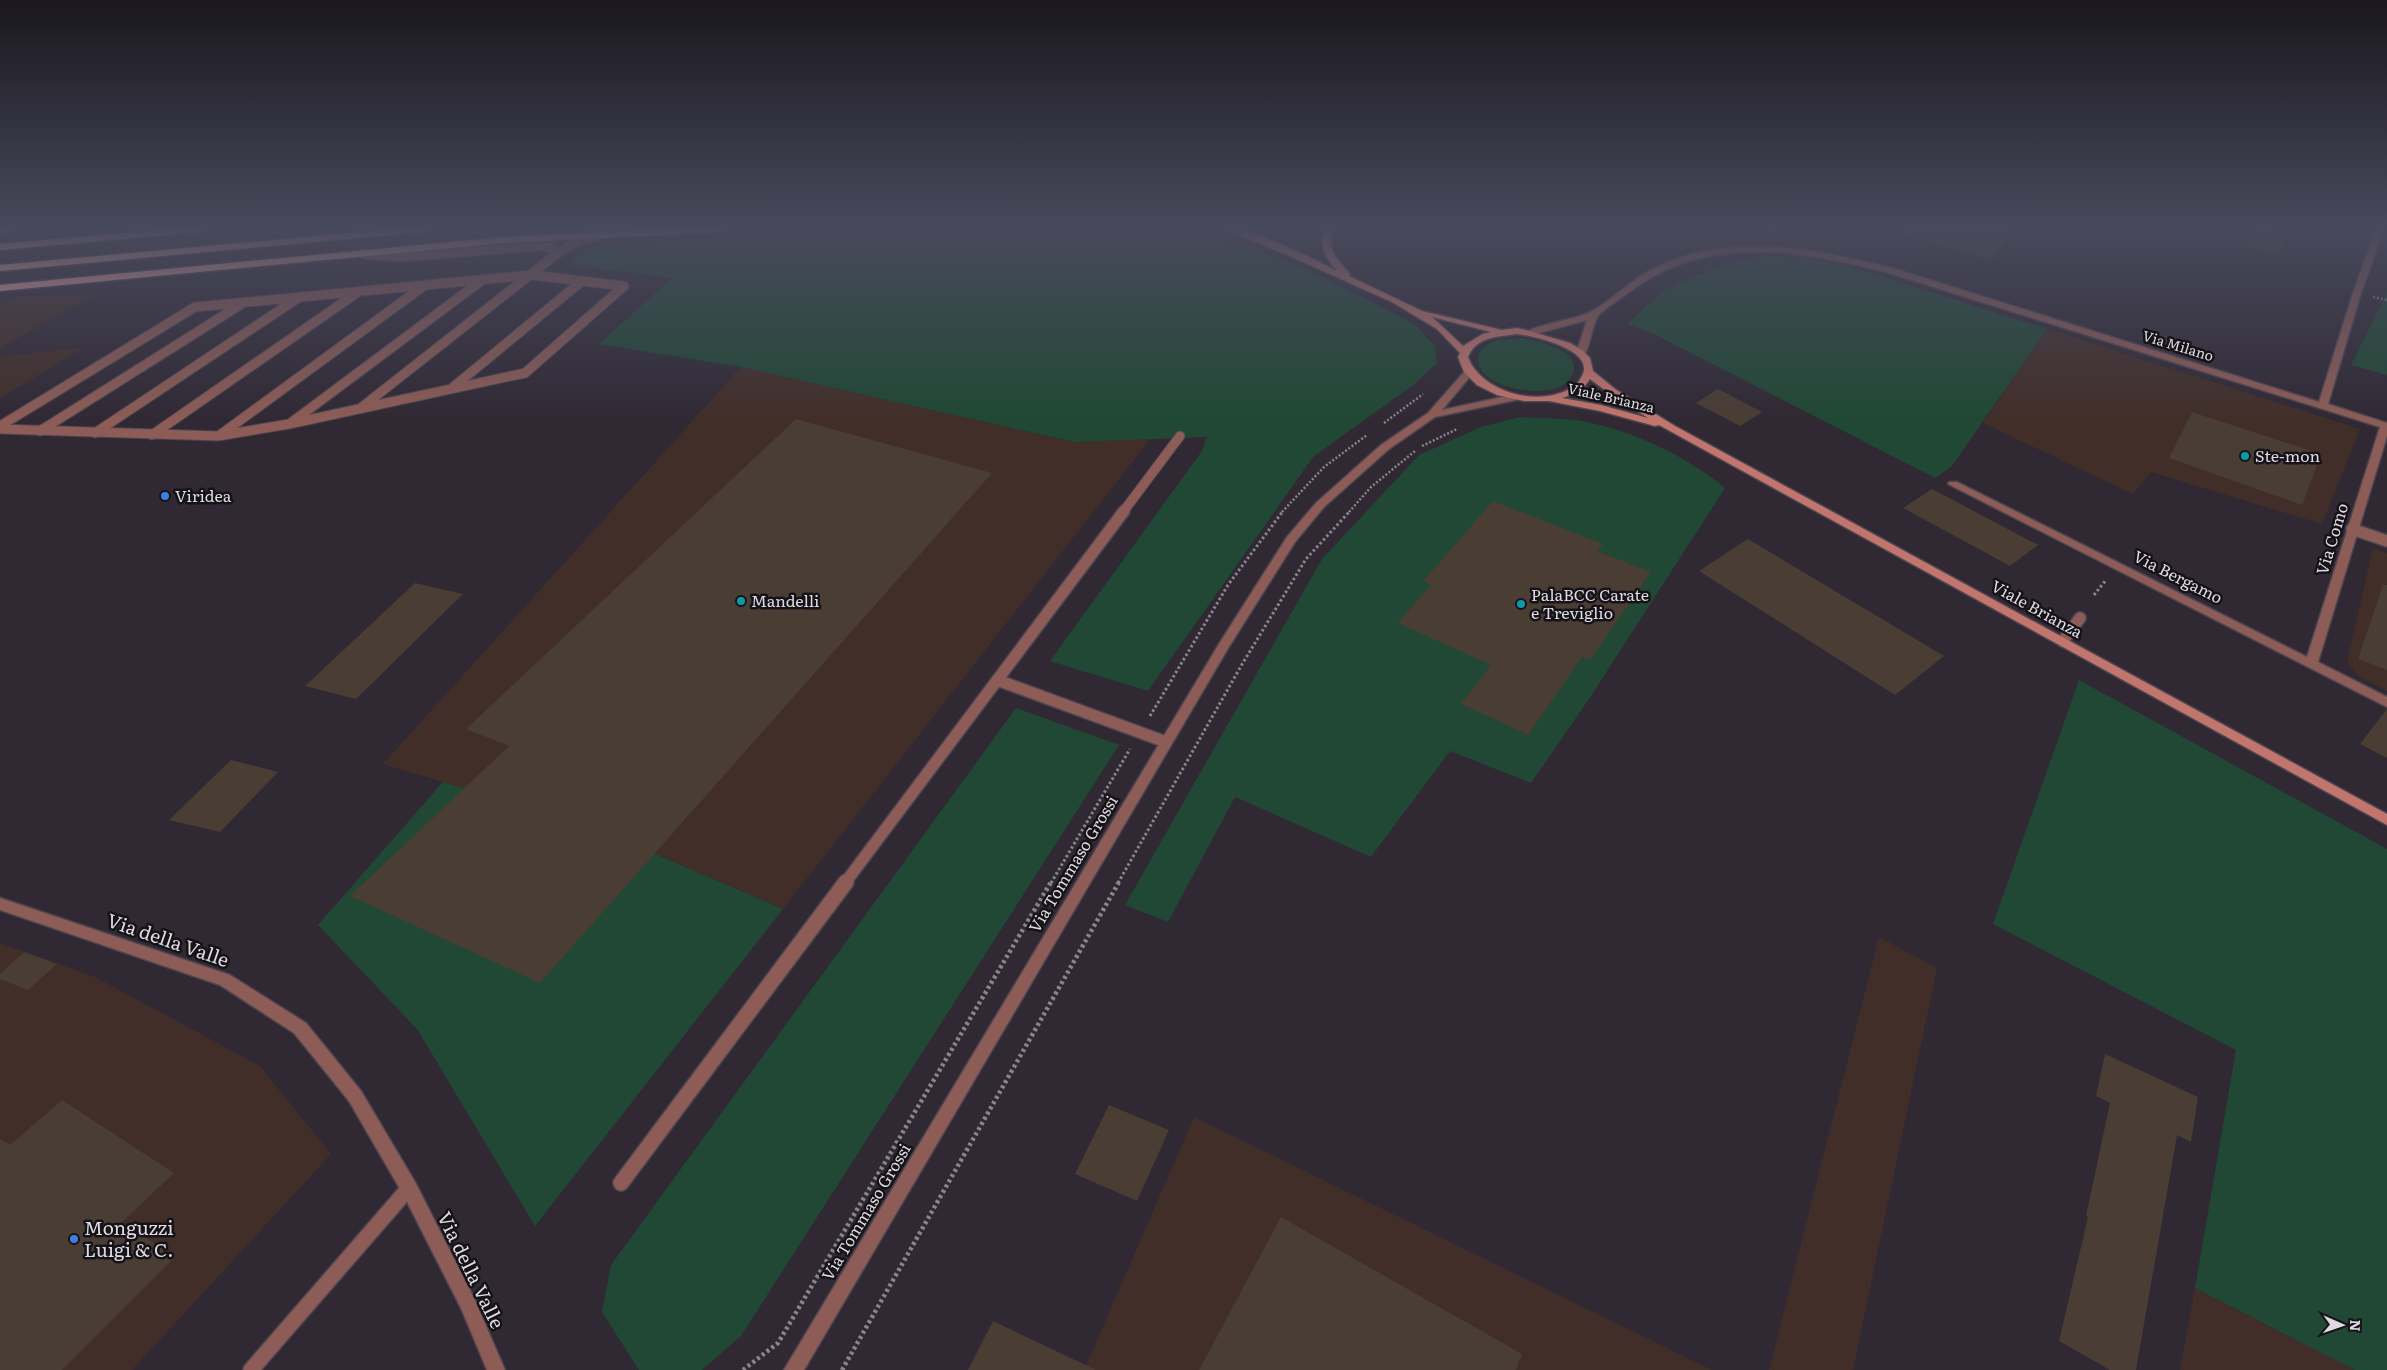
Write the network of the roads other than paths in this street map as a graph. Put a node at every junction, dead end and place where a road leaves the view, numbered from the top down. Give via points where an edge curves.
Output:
1 (340, 293) edge
2 (356, 293) edge
3 (414, 293) edge
4 (466, 293) edge
5 (509, 293) edge
6 (568, 293) edge
7 (616, 293) edge
8 (1378, 293) edge
9 (1624, 293) edge
10 (1963, 293) edge
11 (2357, 293) edge
12 (300, 297) junction
13 (243, 302) junction
14 (1413, 310) junction
15 (1594, 314) junction
16 (1503, 332) junction
17 (1532, 332) junction
18 (1464, 352) junction
19 (1581, 354) junction
20 (1588, 372) junction
21 (1468, 373) junction
22 (451, 389) junction
23 (1516, 397) junction
24 (1543, 399) junction
25 (2323, 406) junction
26 (359, 409) junction
27 (1432, 415) junction
28 (289, 424) junction
29 (2386, 426) edge
30 (0, 427) edge
31 (1671, 428) junction
32 (40, 431) junction
33 (95, 433) junction
34 (152, 435) junction
35 (218, 436) junction
36 (1180, 436) dead end
37 (1953, 484) dead end
38 (2352, 529) junction
39 (2387, 541) edge
40 (2080, 618) dead end
41 (2062, 641) junction
42 (2311, 663) junction
43 (997, 680) junction
44 (2387, 702) edge
45 (1166, 742) junction
46 (2387, 820) edge
47 (0, 904) edge
48 (621, 1183) dead end
49 (409, 1188) junction
50 (251, 1370) edge
51 (496, 1370) edge
52 (793, 1370) edge

1 - 12 lane
2 - 34 lane
3 - 35 lane
4 - 28 lane
5 - 26 lane
6 - 22 lane
7 - 22 lane via 525,373
8 - 14 main road
9 - 15 street, Via Milano
10 - 25 street, Via Milano
11 - 25 street
12 - 13 lane
12 - 33 lane
13 - 30 lane via 195,307
13 - 32 lane
14 - 16 main road
14 - 18 main road via 1451,337
15 - 17 street, Via Milano
15 - 19 street
16 - 17 main road
16 - 18 main road via 1478,338
17 - 19 main road via 1560,341
18 - 21 main road via 1463,362
19 - 20 main road
20 - 24 main road via 1584,382 1575,390
20 - 31 main road, Viale Brianza via 1612,392
21 - 23 main road via 1487,388
21 - 27 street, Via Tommaso Grossi
22 - 26 lane
23 - 24 main road
23 - 27 street, Via Tommaso Grossi
24 - 31 main road, Viale Brianza via 1601,408
25 - 29 street, Via Milano
26 - 28 lane
27 - 45 street, Via Tommaso Grossi via 1385,447 1320,506 1291,540
28 - 35 lane
29 - 38 street, Via Como
30 - 32 lane
31 - 41 main road, Viale Brianza
32 - 33 lane
33 - 34 lane
34 - 35 lane
36 - 43 lane
37 - 42 street, Via Bergamo
38 - 39 lane
38 - 42 street, Via Como
40 - 41 lane
41 - 46 main road, Viale Brianza
42 - 44 street, Via Bergamo
43 - 45 lane
43 - 48 lane
45 - 52 street, Via Tommaso Grossi
47 - 49 street, Via della Valle via 225,980 300,1028 355,1096
49 - 50 lane
49 - 51 street, Via della Valle

